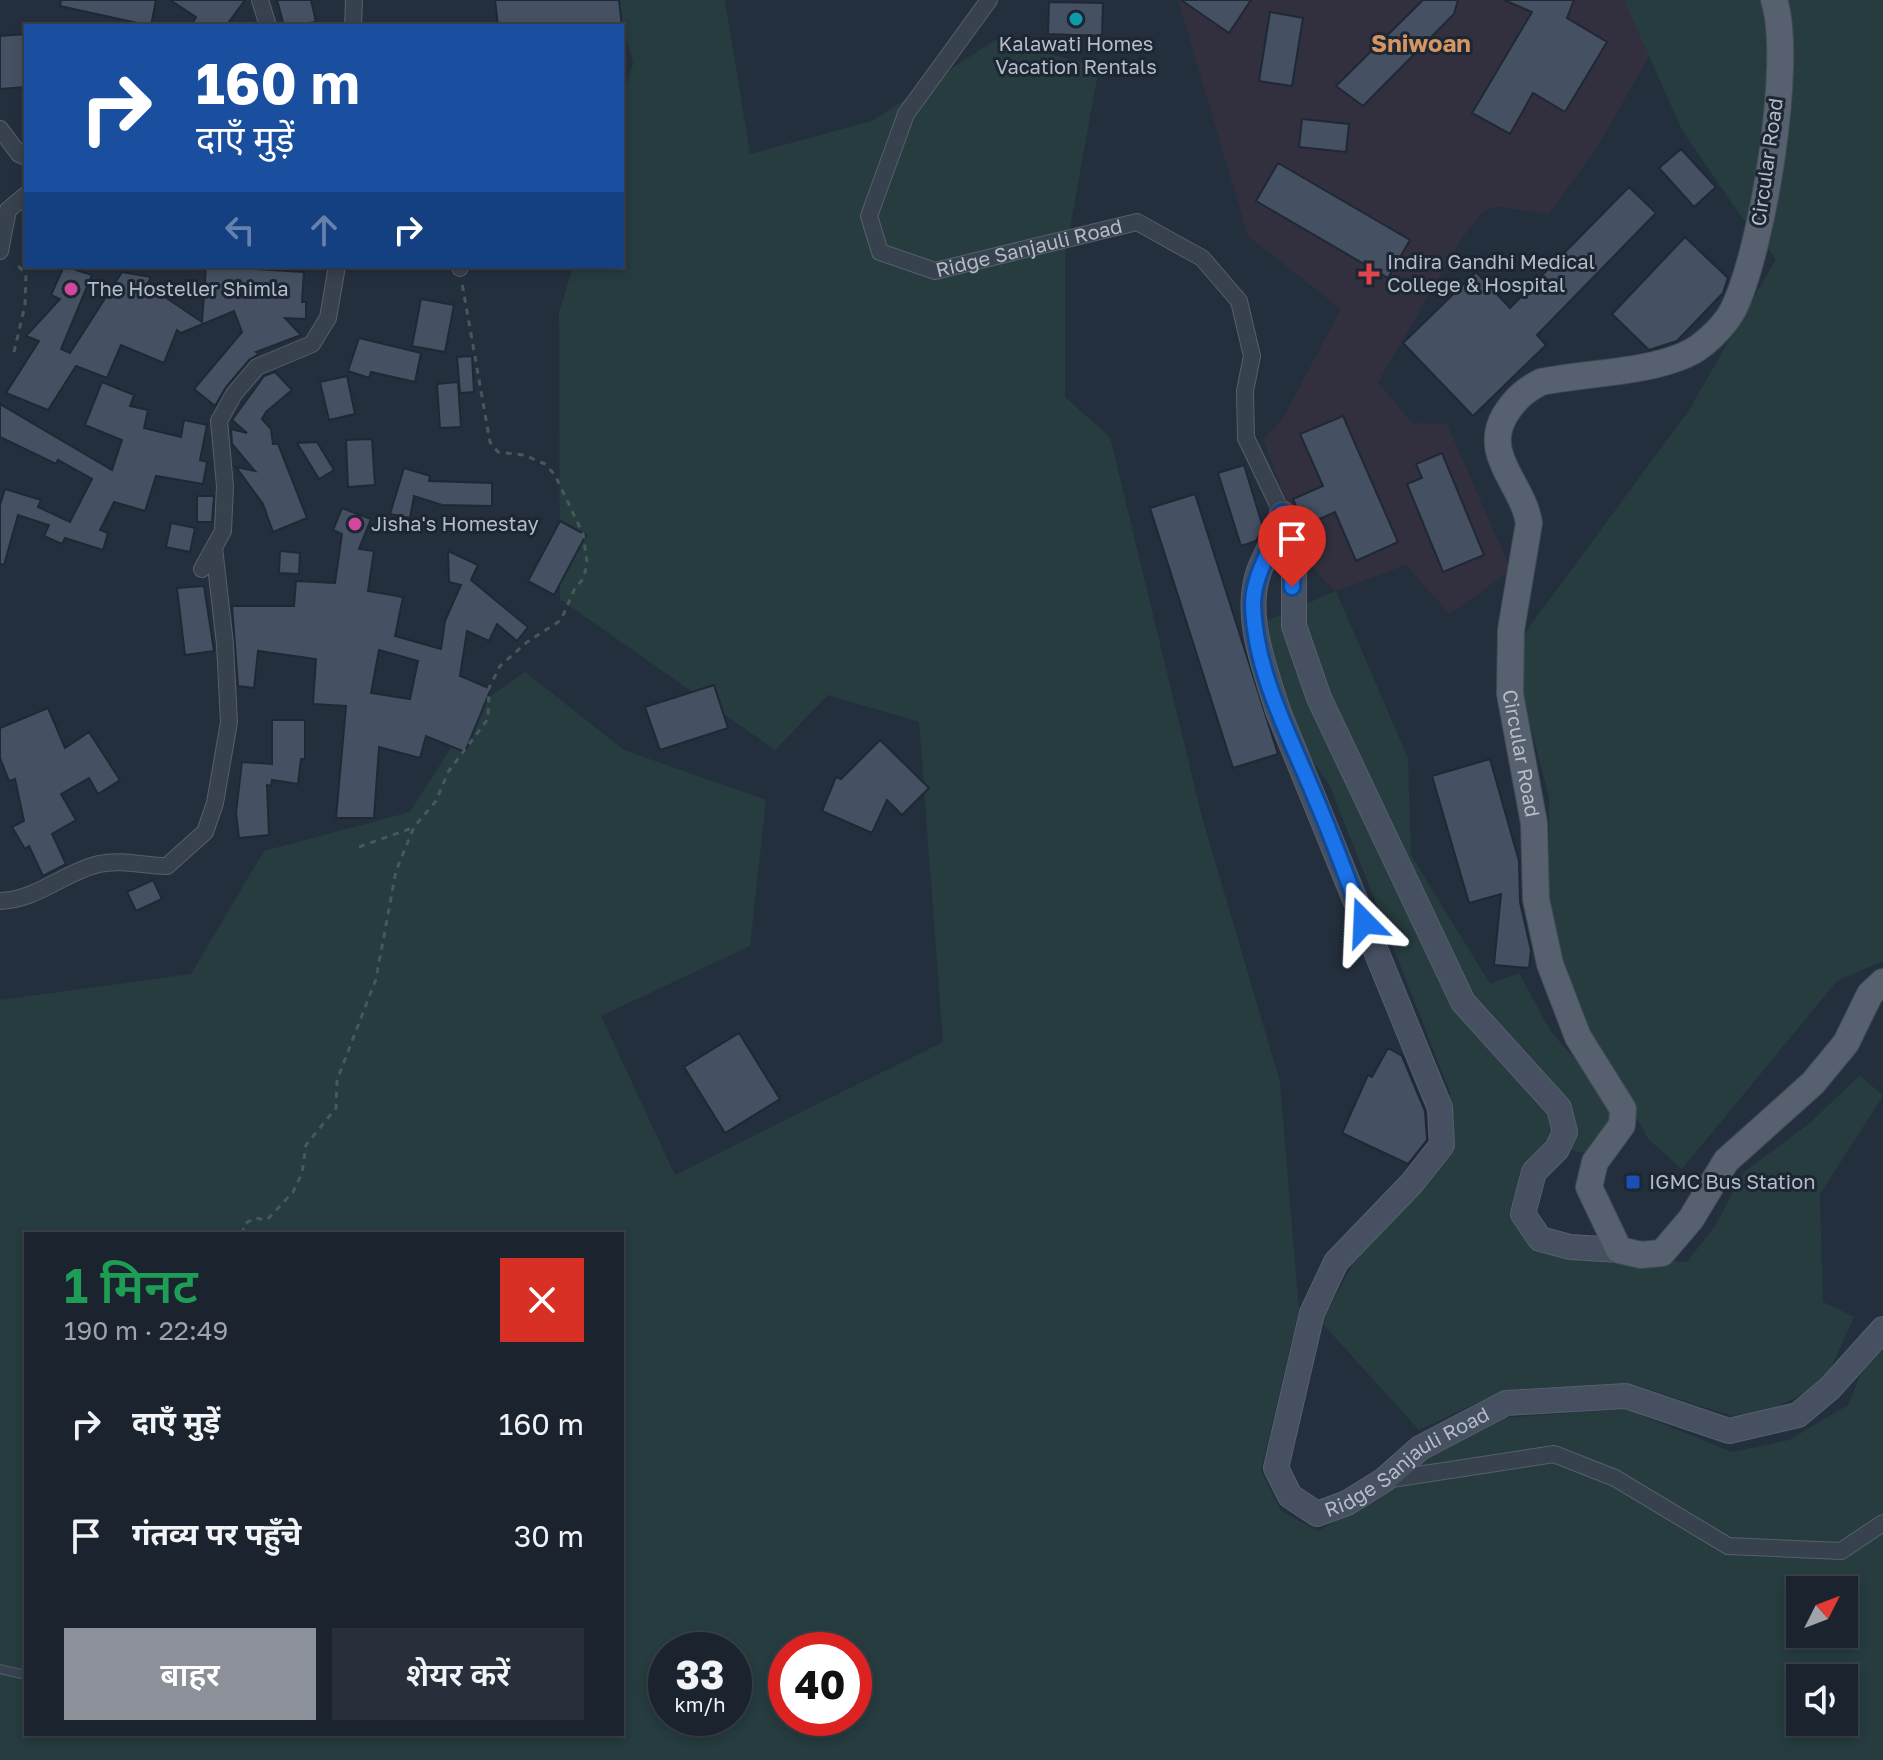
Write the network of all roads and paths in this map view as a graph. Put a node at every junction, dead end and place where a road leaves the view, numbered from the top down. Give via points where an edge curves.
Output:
1 (260, 0) edge
2 (354, 0) edge
3 (989, 0) edge
4 (1774, 0) edge
5 (267, 24) edge
6 (353, 24) edge
7 (0, 129) edge
8 (24, 156) edge
9 (24, 197) edge
10 (1, 249) edge
11 (337, 268) edge
12 (460, 268) edge
13 (14, 352) dead end
14 (1282, 513) junction
15 (214, 548) junction
16 (202, 569) dead end
17 (414, 827) junction
18 (359, 847) dead end
19 (0, 901) edge
20 (1883, 982) edge
21 (243, 1232) edge
22 (1619, 1250) junction
23 (1883, 1329) edge
24 (1384, 1480) junction
25 (1883, 1523) edge
26 (0, 1669) edge
27 (24, 1675) edge

1 - 5 street
2 - 6 street
3 - 14 street, Ridge Sanjauli Road via 906,114 869,216 880,252 935,271 1137,222 1202,258 1239,301 1252,356 1245,391 1246,438
4 - 22 main road, Circular Road via 1781,44 1772,153 1753,260 1732,313 1686,355 1541,382 1524,391 1495,440 1529,523 1508,656 1534,823 1536,899 1550,964 1578,1037 1623,1109 1622,1125 1595,1162 1589,1187
7 - 8 street
9 - 10 street via 8,210
10 - 13 path via 26,275
11 - 15 street via 328,318 312,344 257,367 219,421 224,511 223,531
12 - 17 path via 490,442 498,452 524,455 555,475 583,534 587,562 561,620 500,666 489,688 488,719
14 - 22 street via 1294,548 1292,605 1298,642 1400,873 1463,1002 1559,1108 1565,1132 1557,1149 1534,1172 1523,1214 1540,1239
14 - 24 street, Ridge Sanjauli Road via 1255,590 1262,657 1278,711 1440,1108 1442,1145 1336,1262 1312,1313 1276,1468 1290,1496 1317,1514
15 - 16 street
15 - 19 street via 229,722 205,832 167,866 118,861 95,865 19,900
17 - 18 path
17 - 21 path via 396,871 376,979 337,1080 336,1108 306,1145 293,1192 267,1220 255,1218 244,1224
20 - 22 main road via 1870,994 1846,1043 1813,1083 1726,1161 1691,1219 1662,1253
23 - 24 street, Ridge Sanjauli Road via 1830,1388 1798,1415 1783,1420 1729,1431 1626,1396 1506,1403 1420,1448
24 - 25 street via 1554,1454 1615,1478 1728,1546 1841,1551
26 - 27 lane

